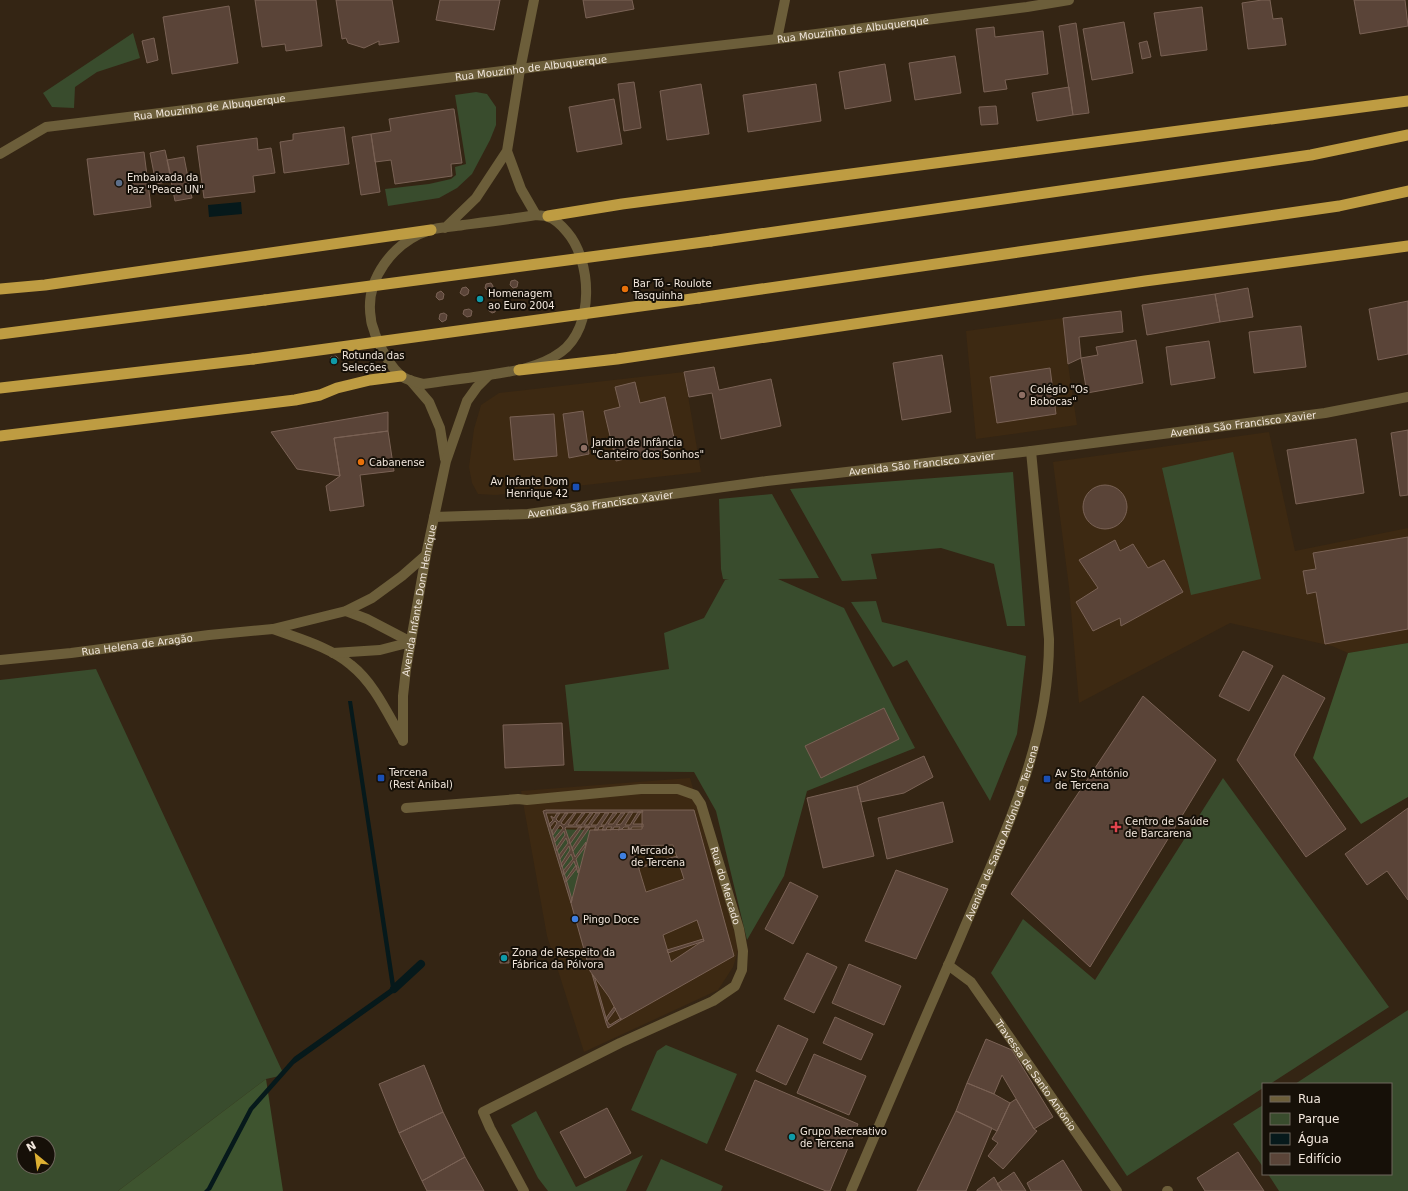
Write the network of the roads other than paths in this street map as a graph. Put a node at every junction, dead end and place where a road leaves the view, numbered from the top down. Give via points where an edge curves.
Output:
1 (534, 0) edge
2 (785, 0) edge
3 (1069, 0) edge
4 (1028, 4) edge
5 (776, 39) junction
6 (520, 70) junction
7 (1408, 101) edge
8 (1408, 135) edge
9 (507, 151) junction
10 (0, 154) edge
11 (1408, 191) edge
12 (536, 215) junction
13 (548, 216) junction
14 (446, 228) junction
15 (430, 230) junction
16 (1408, 246) edge
17 (0, 289) edge
18 (0, 334) edge
19 (519, 370) junction
20 (489, 375) junction
21 (406, 378) junction
22 (0, 388) edge
23 (1408, 397) edge
24 (0, 436) edge
25 (1031, 451) junction
26 (446, 461) junction
27 (434, 517) junction
28 (426, 555) junction
29 (346, 611) junction
30 (273, 629) junction
31 (411, 642) junction
32 (332, 653) junction
33 (0, 660) edge
34 (403, 741) joint
35 (406, 808) dead end
36 (948, 965) junction
37 (524, 1191) edge
38 (851, 1191) edge
39 (1117, 1191) edge

1 - 6 street
2 - 5 street
3 - 4 street, Rua Mouzinho de Albuquerque
4 - 5 street, Rua Mouzinho de Albuquerque
5 - 6 street, Rua Mouzinho de Albuquerque
6 - 9 street
6 - 10 street, Rua Mouzinho de Albuquerque via 46,127
7 - 13 highway
8 - 18 highway, bridge via 1303,156 711,241
9 - 12 street via 521,189
9 - 14 street via 476,198
11 - 22 highway, bridge via 1339,206 699,298 253,359
12 - 13 street
12 - 14 street
13 - 19 street via 561,225 576,245 583,263 585,306 573,340 562,352
14 - 15 street
15 - 17 highway via 45,285
15 - 21 street via 395,251 381,267 373,284 370,301 371,319 377,340 388,360
16 - 19 highway via 1137,282 617,359
19 - 20 street
20 - 21 street via 423,384
20 - 26 street, Avenida Infante Dom Henrique via 467,400
21 - 24 highway via 370,380 295,400
21 - 26 street, Avenida Infante Dom Henrique via 429,402 440,428
23 - 25 street, Avenida São Francisco Xavier via 1325,413
25 - 27 street, Avenida São Francisco Xavier via 767,481 528,514
25 - 36 street, Avenida de Santo António de Tercena via 1049,639 1044,695 1028,772
26 - 27 street, Avenida Infante Dom Henrique
27 - 28 street, Avenida Infante Dom Henrique
28 - 29 street, Rua Helena de Aragão via 372,598
28 - 31 street, Avenida Infante Dom Henrique
29 - 30 street, Rua Helena de Aragão
29 - 31 street
30 - 32 street, Rua Helena de Aragão
30 - 33 street, Rua Helena de Aragão
31 - 32 street via 380,650
31 - 34 street, Avenida Infante Dom Henrique via 403,696
32 - 34 street, Rua Helena de Aragão via 351,664 364,677
35 - 37 street, Rua do Mercado via 641,789 678,789 695,795 701,804 739,929 743,951 742,970 735,986 713,1002 620,1042 483,1112
36 - 38 street, Avenida de Santo António de Tercena
36 - 39 street, Travessa de Santo António via 971,982

